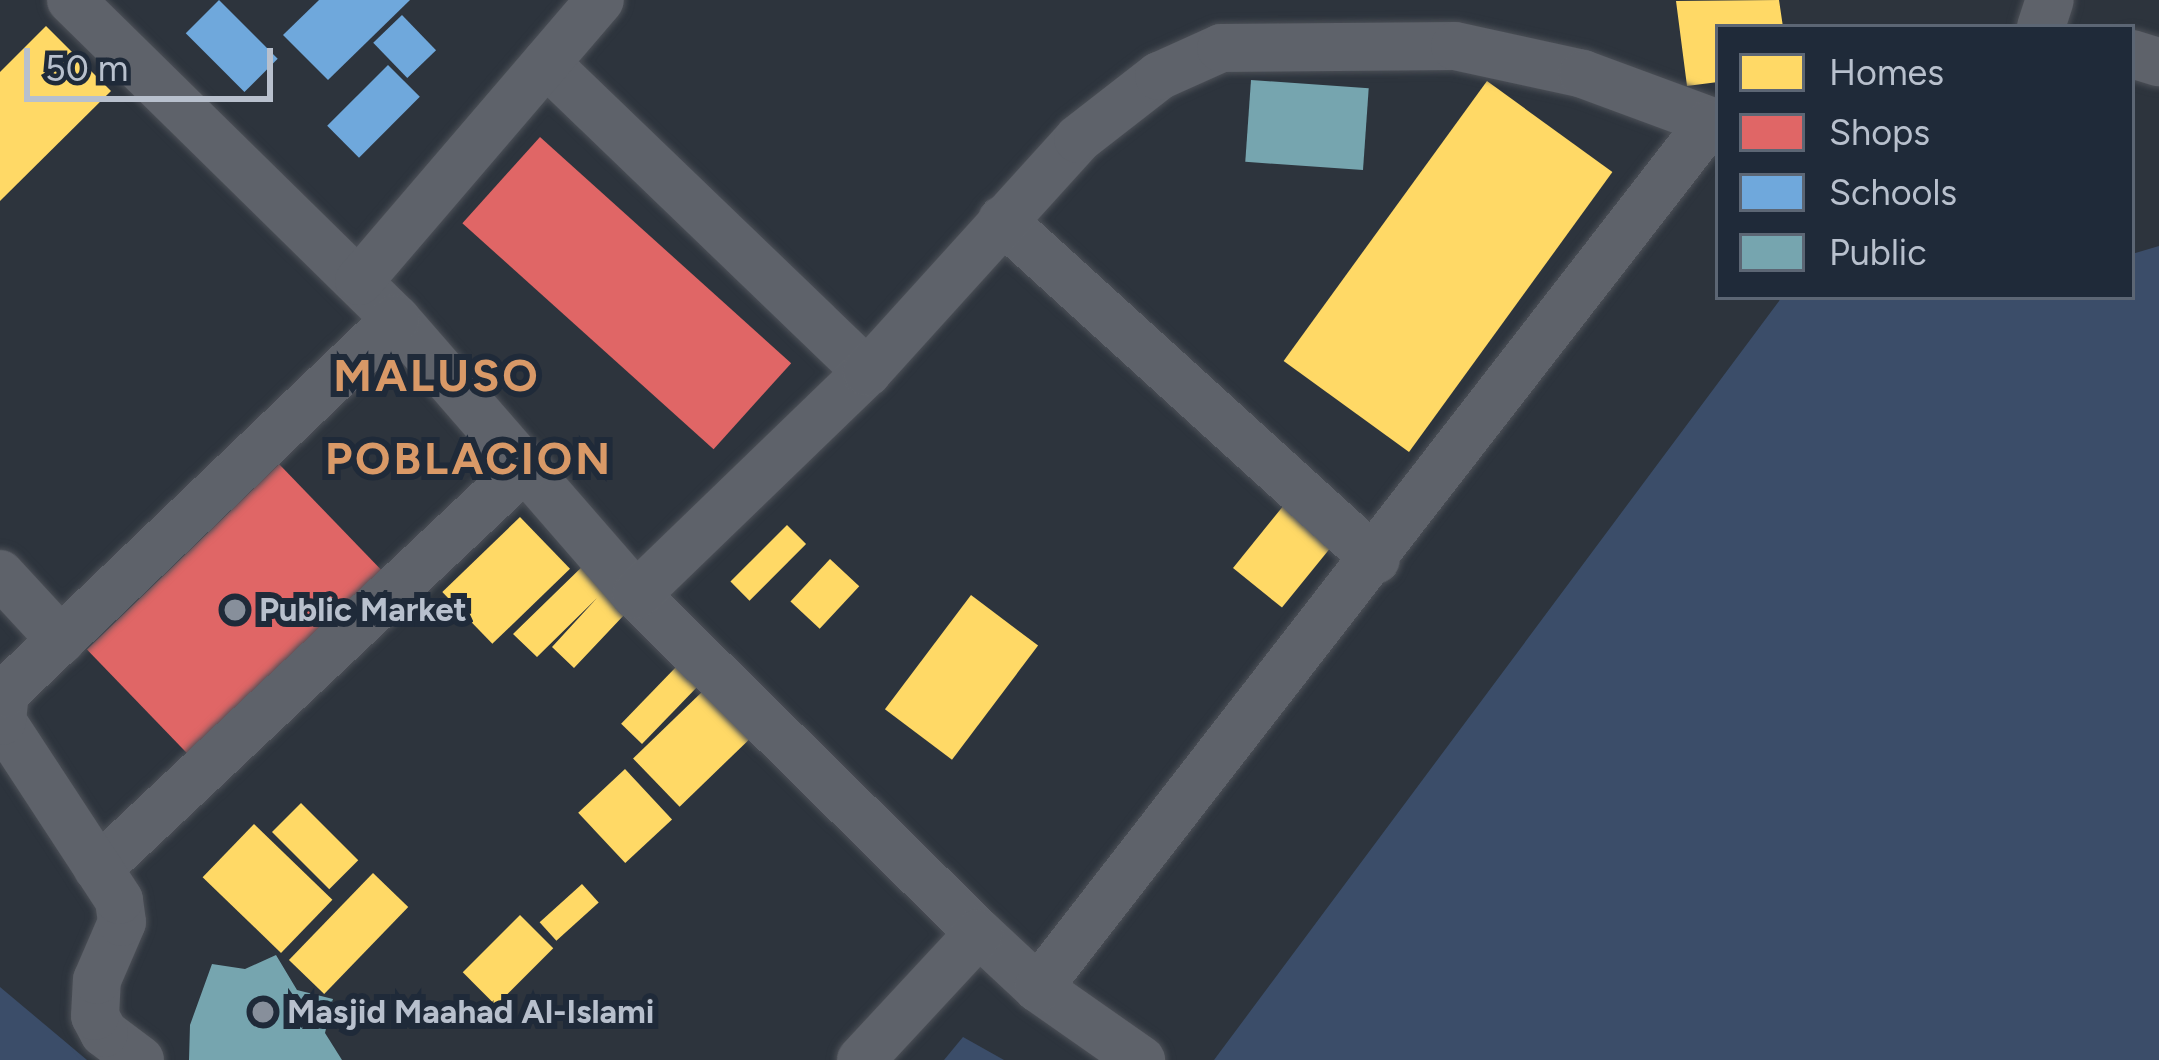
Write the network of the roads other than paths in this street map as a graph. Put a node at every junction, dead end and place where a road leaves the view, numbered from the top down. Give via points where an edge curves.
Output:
1 (71, 0) edge
2 (600, 0) edge
3 (546, 63) junction
4 (1713, 124) edge
5 (1002, 220) junction
6 (358, 281) junction
7 (396, 319) junction
8 (867, 372) junction
9 (525, 467) junction
10 (1376, 560) junction
11 (0, 574) edge
12 (636, 595) junction
13 (61, 640) junction
14 (98, 868) junction
15 (979, 933) junction
16 (1038, 988) junction
17 (140, 1060) edge
18 (861, 1060) edge
19 (1141, 1060) edge

1 - 6 street
2 - 3 street
3 - 6 street
3 - 8 street
4 - 5 street via 1583,74 1455,46 1221,47 1159,76 1078,140
4 - 10 street
5 - 8 street
5 - 10 street
6 - 7 street
7 - 9 street
7 - 13 street
8 - 12 street
9 - 12 street
9 - 14 street
10 - 16 street
11 - 13 street
12 - 15 street
13 - 14 street via 5,693 2,721
14 - 17 street via 119,900 122,922 97,980 95,1016 104,1034
15 - 16 street
15 - 18 street
16 - 19 street

